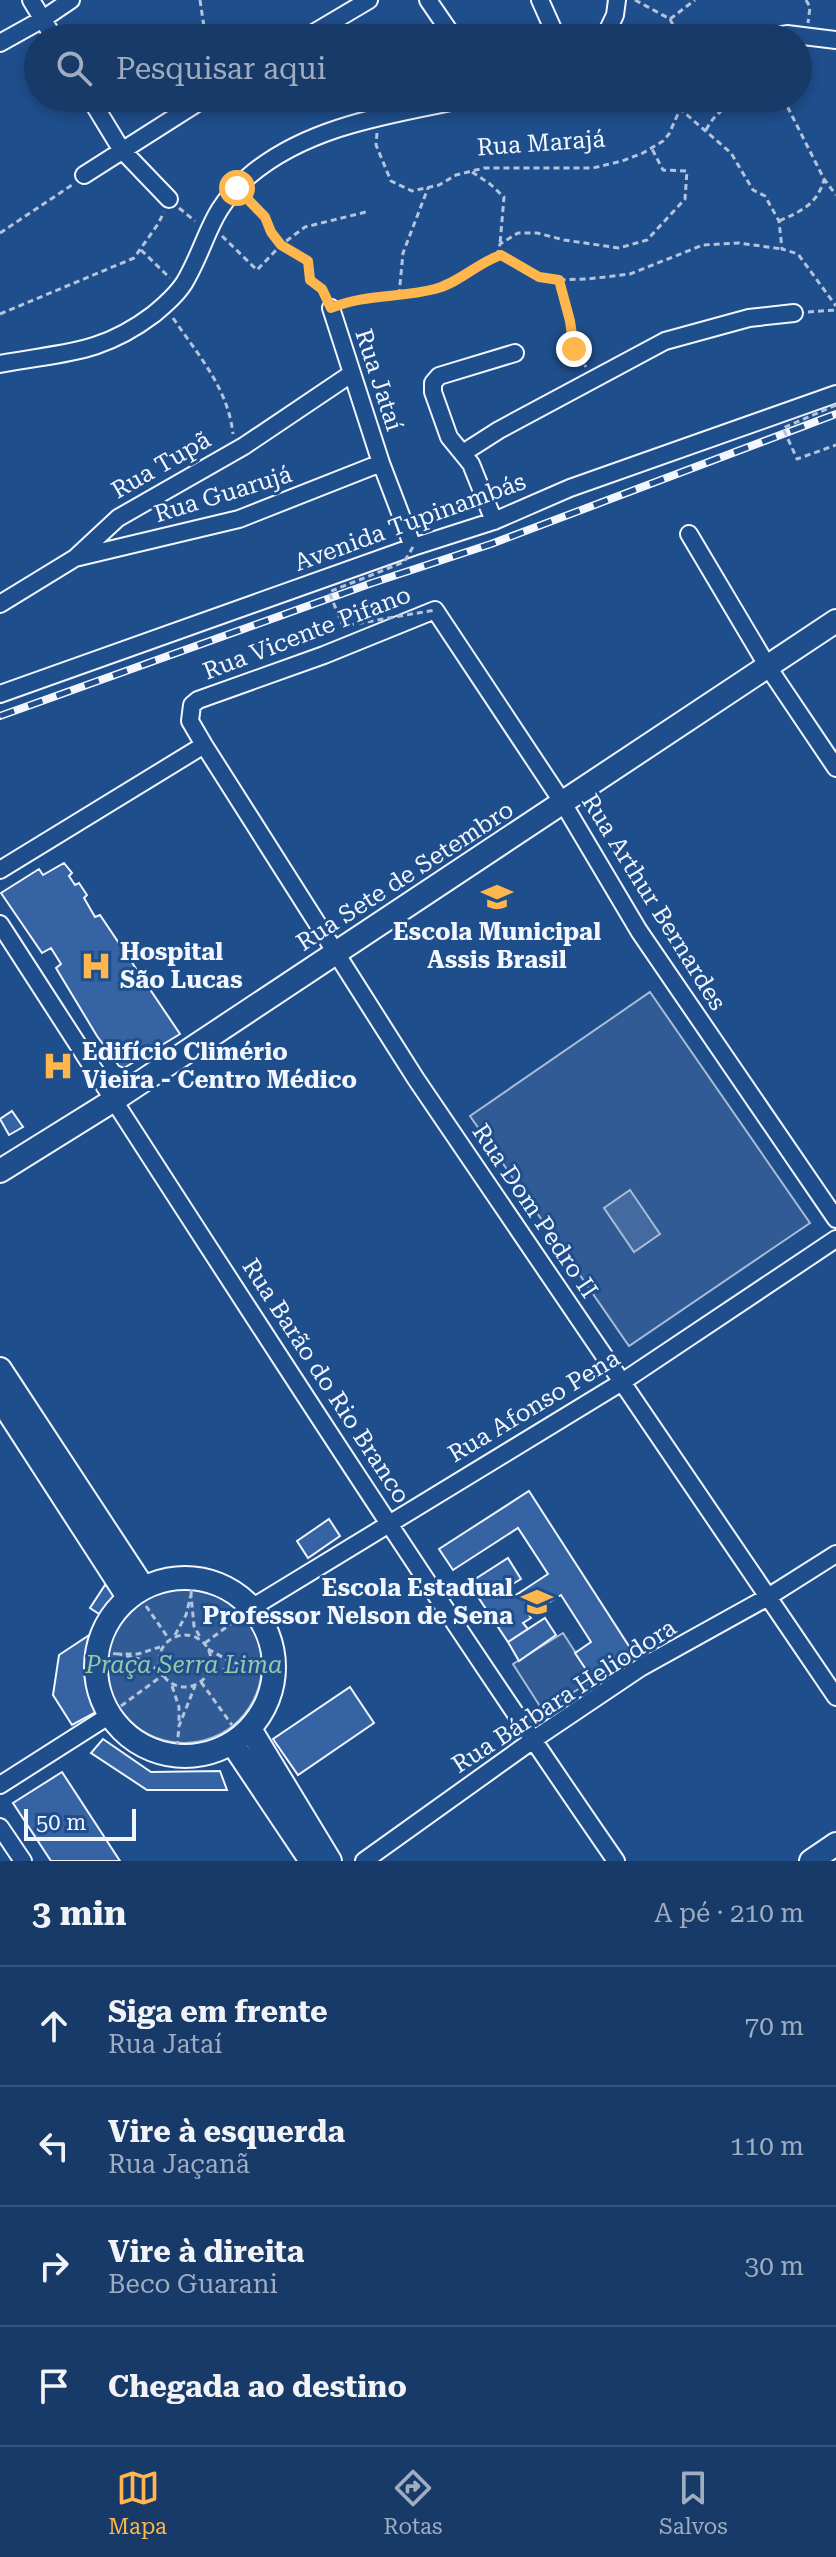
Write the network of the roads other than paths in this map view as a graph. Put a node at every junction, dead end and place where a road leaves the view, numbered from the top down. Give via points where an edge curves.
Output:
1 (31, 0) edge
2 (71, 0) edge
3 (369, 0) edge
4 (428, 0) edge
5 (540, 0) edge
6 (617, 0) edge
7 (43, 19) junction
8 (34, 24) edge
9 (46, 24) edge
10 (329, 24) edge
11 (444, 24) edge
12 (551, 24) edge
13 (611, 24) edge
14 (24, 30) edge
15 (812, 36) edge
16 (836, 40) edge
17 (0, 43) edge
18 (99, 112) edge
19 (182, 112) edge
20 (406, 112) edge
21 (121, 149) junction
22 (84, 175) road end
23 (169, 199) road end
24 (331, 308) road end
25 (794, 313) road end
26 (515, 353) dead end
27 (0, 364) edge
28 (351, 374) junction
29 (836, 394) edge
30 (463, 453) junction
31 (381, 463) junction
32 (494, 521) junction
33 (689, 534) dead end
34 (413, 547) junction
35 (75, 558) junction
36 (0, 604) edge
37 (435, 610) joint
38 (836, 621) edge
39 (768, 667) junction
40 (0, 694) edge
41 (204, 745) junction
42 (836, 768) edge
43 (563, 803) junction
44 (0, 870) edge
45 (0, 924) edge
46 (335, 952) junction
47 (114, 1100) junction
48 (0, 1171) edge
49 (836, 1219) edge
50 (836, 1239) edge
51 (0, 1369) edge
52 (622, 1382) junction
53 (0, 1399) edge
54 (390, 1524) junction
55 (836, 1554) edge
56 (137, 1594) junction
57 (768, 1597) junction
58 (250, 1608) junction
59 (836, 1697) edge
60 (112, 1713) junction
61 (240, 1734) junction
62 (533, 1740) junction
63 (0, 1785) edge
64 (0, 1827) edge
65 (836, 1844) edge
66 (23, 1861) edge
67 (311, 1861) edge
68 (330, 1861) edge
69 (364, 1861) edge
70 (616, 1861) edge
71 (811, 1861) edge

1 - 7 street
2 - 7 street
3 - 10 street
4 - 11 street
5 - 12 street
6 - 13 street
7 - 8 street
7 - 9 street
14 - 17 street
15 - 16 street
18 - 21 street
19 - 21 street
20 - 27 street via 298,142 268,161 218,209 180,288 136,328 104,345
21 - 22 street
21 - 23 street
24 - 28 street, Rua Jataí
25 - 30 street via 749,318 665,341
26 - 30 street via 439,376 433,383 449,437
28 - 31 street, Rua Jataí
28 - 35 street, Rua Tupã via 118,518
29 - 32 street, Avenida Tupinambás via 570,488
30 - 32 street
31 - 34 street, Rua Jataí
31 - 35 street, Rua Guarujá via 239,519
32 - 34 street, Avenida Tupinambás
33 - 39 street
34 - 40 street, Avenida Tupinambás
35 - 36 street, Rua Tupã
37 - 41 street, Rua Vicente Pifano via 198,700 190,709 190,721
37 - 43 street, Rua Arthur Bernardes
38 - 39 main road, Rua Sete de Setembro
39 - 42 street
39 - 43 main road, Rua Sete de Setembro
41 - 44 street
41 - 46 street, Rua Dom Pedro II
43 - 46 main road, Rua Sete de Setembro
43 - 49 street, Rua Arthur Bernardes via 639,931
45 - 47 street, Rua Barão do Rio Branco
46 - 47 main road, Rua Sete de Setembro
46 - 52 street, Rua Dom Pedro II
47 - 48 main road, Rua Sete de Setembro
47 - 54 street, Rua Barão do Rio Branco
50 - 52 street, Rua Afonso Pena
51 - 56 main road
52 - 54 street, Rua Afonso Pena
52 - 57 street, Rua Dom Pedro II
53 - 56 main road
54 - 58 street, Rua Afonso Pena
54 - 62 street, Rua Barão do Rio Branco
55 - 57 street, Rua Bárbara Heliodora
56 - 58 main road via 171,1578 201,1578 229,1588
56 - 60 main road via 108,1621 98,1644 99,1693
57 - 59 street, Rua Dom Pedro II
57 - 62 street, Rua Bárbara Heliodora via 640,1668
58 - 61 main road via 267,1629 275,1655 274,1682 266,1707
60 - 61 main road via 143,1746 165,1754 211,1752
60 - 63 street
61 - 67 main road
61 - 68 main road
62 - 69 street, Rua Bárbara Heliodora
62 - 70 street, Rua Barão do Rio Branco
64 - 66 street
65 - 71 main road

